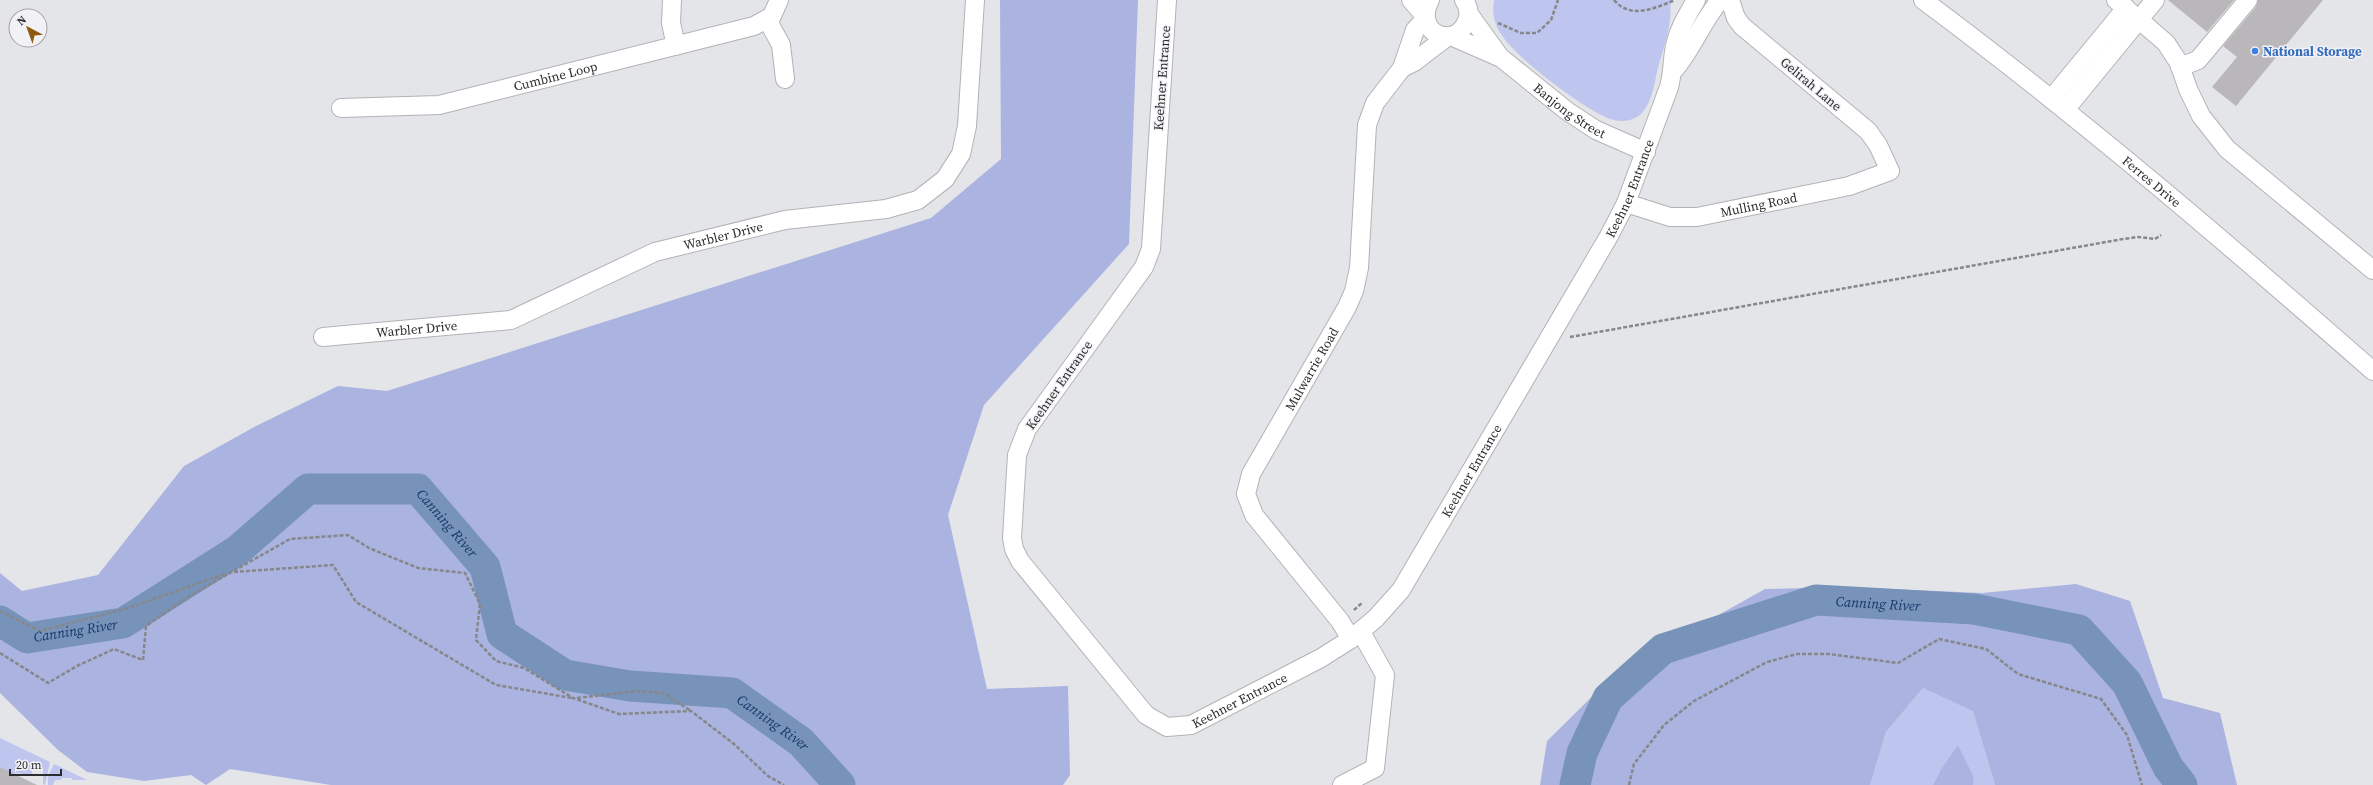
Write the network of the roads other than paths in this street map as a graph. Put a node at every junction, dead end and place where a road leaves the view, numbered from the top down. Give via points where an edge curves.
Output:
1 (672, 0) edge
2 (780, 0) edge
3 (975, 0) edge
4 (1167, 0) edge
5 (1411, 0) edge
6 (1696, 0) edge
7 (1720, 0) edge
8 (1730, 0) edge
9 (1923, 0) edge
10 (2155, 0) edge
11 (2248, 0) edge
12 (1469, 6) edge
13 (2127, 9) edge
14 (1427, 12) edge
15 (767, 20) junction
16 (1449, 36) junction
17 (676, 46) junction
18 (1500, 57) junction
19 (2180, 67) junction
20 (1402, 68) junction
21 (1674, 70) junction
22 (785, 79) dead end
23 (2051, 99) junction
24 (341, 108) dead end
25 (2065, 110) junction
26 (1646, 152) junction
27 (1890, 171) joint
28 (1626, 203) junction
29 (2373, 270) edge
30 (323, 337) dead end
31 (2373, 371) edge
32 (1356, 636) junction
33 (1342, 785) edge

1 - 17 street via 671,23
2 - 15 street
3 - 30 street, Warbler Drive via 967,126 961,154 945,179 918,200 886,209 785,220 655,252 511,320
4 - 32 street, Keehner Entrance via 1151,249 1144,267 1027,429 1017,455 1012,538 1014,549 1020,561 1146,715 1167,727 1191,725 1321,658
5 - 14 street
6 - 21 street, Keehner Entrance via 1675,46
7 - 21 street, Keehner Entrance via 1686,56
8 - 27 street, Gelirah Lane via 1736,18 1742,26 1868,131 1878,145
9 - 23 street, Ferres Drive
10 - 13 street
11 - 19 street via 2198,60
12 - 16 street, Mulwarrie Road via 1464,28
12 - 18 street, Banjong Street
13 - 19 street via 2166,42
13 - 23 street
13 - 25 street
14 - 16 street, Banjong Street via 1436,34
14 - 20 street, Mulwarrie Road via 1415,30
15 - 17 street, Cumbine Loop via 754,26
15 - 22 street via 781,45
16 - 18 street, Banjong Street
16 - 20 street, Mulwarrie Road
17 - 24 street, Cumbine Loop via 439,105
18 - 26 street, Banjong Street via 1596,130
19 - 29 street via 2201,116 2227,149
20 - 32 street, Mulwarrie Road via 1381,93 1367,125 1359,268 1354,291 1251,474 1246,494 1254,515 1340,621
21 - 26 street, Keehner Entrance
23 - 25 street, Ferres Drive
25 - 31 street, Ferres Drive via 2245,259
26 - 28 street, Keehner Entrance
27 - 28 street, Mulling Road via 1849,186 1697,217 1670,217
28 - 32 street, Keehner Entrance via 1411,576 1389,604
32 - 33 street, Mulwarrie Road via 1385,675 1375,768

